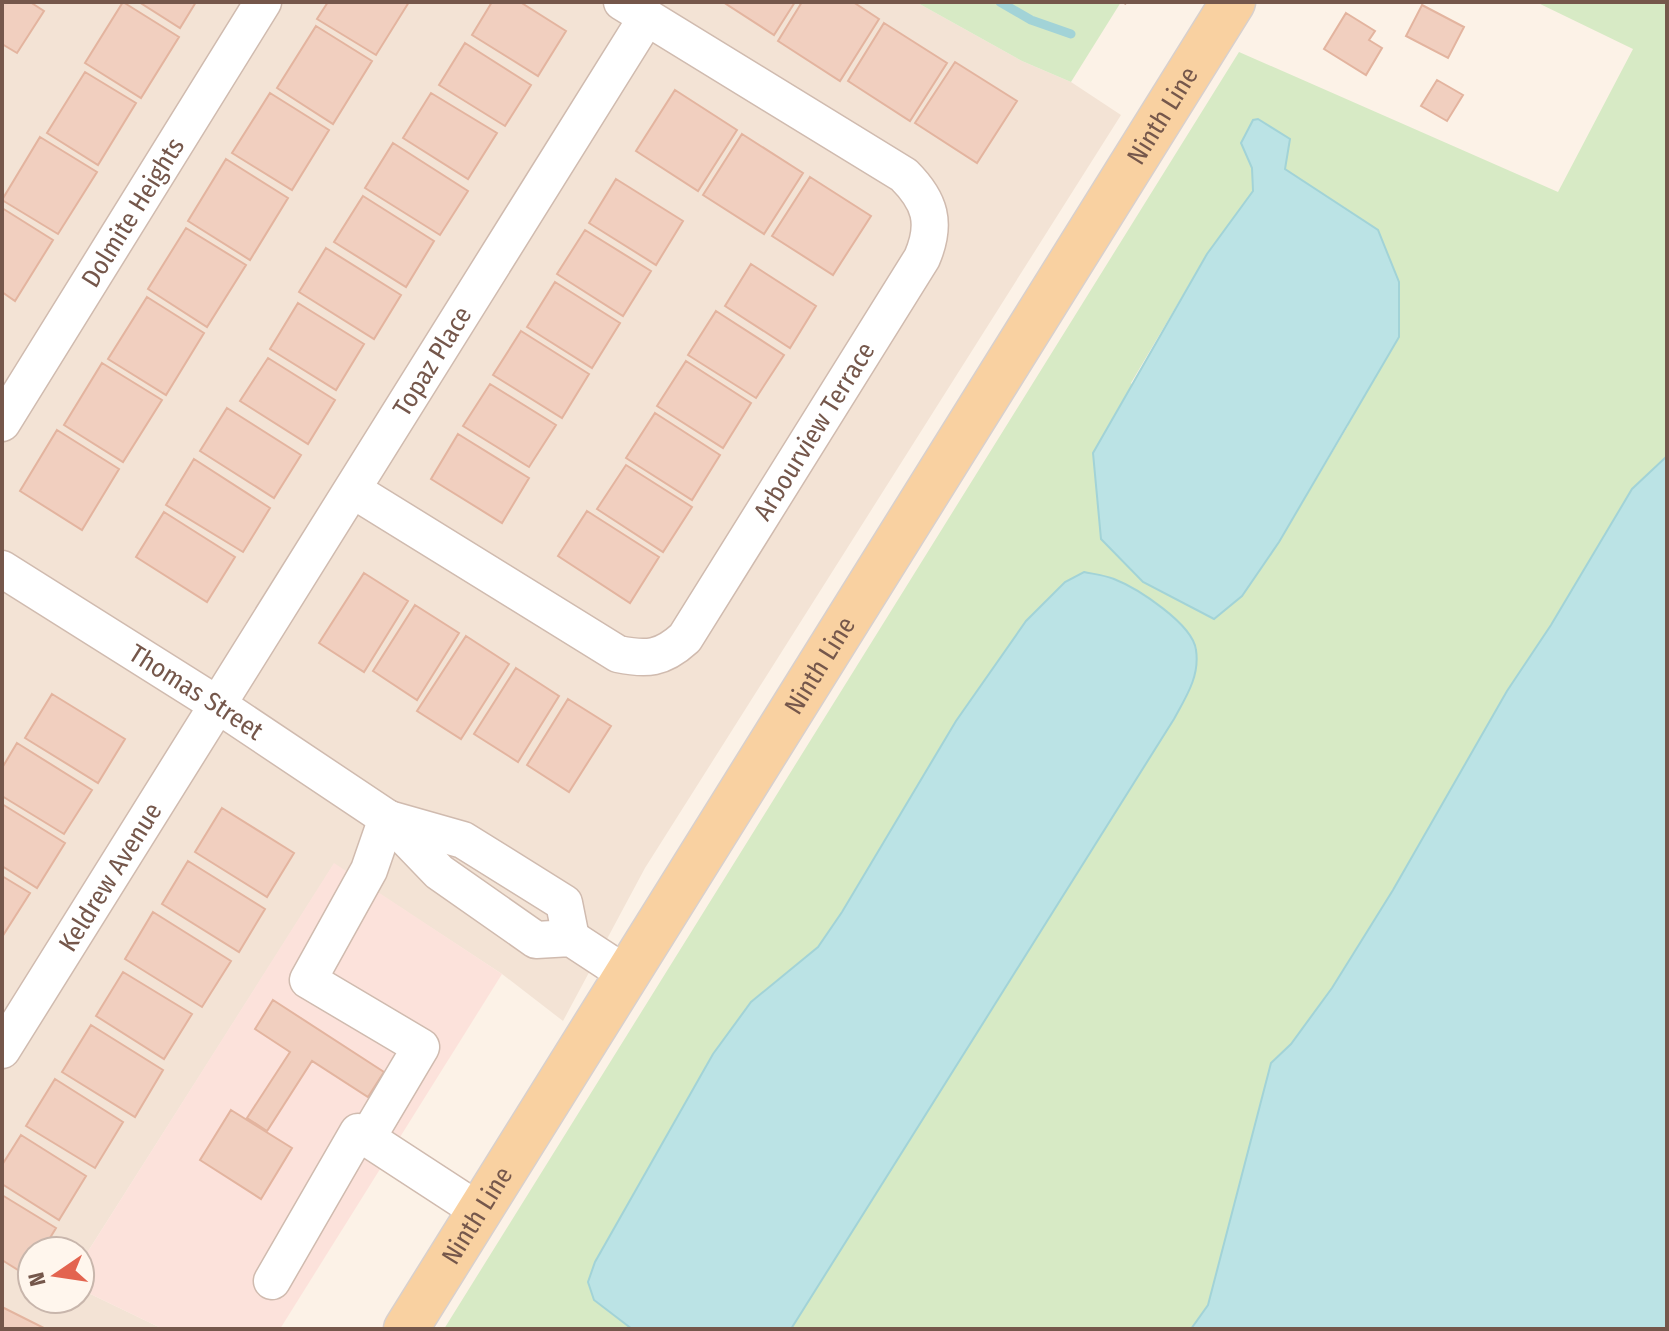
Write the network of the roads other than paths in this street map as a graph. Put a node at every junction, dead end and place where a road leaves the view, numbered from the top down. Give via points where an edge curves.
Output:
1 (263, 2) edge
2 (1233, 2) edge
3 (634, 10) edge
4 (2, 423) edge
5 (353, 490) junction
6 (2, 569) edge
7 (218, 705) junction
8 (387, 818) junction
9 (626, 974) junction
10 (2, 1050) edge
11 (367, 1138) junction
12 (479, 1211) junction
13 (272, 1281) dead end
14 (406, 1329) edge

1 - 4 street, Dolmite Heights
2 - 9 main road, Ninth Line
3 - 5 street, Topaz Place
3 - 5 street, Arbourview Terrace via 904,175 928,208 930,224 929,241 914,271 685,638 670,651 637,658 618,654
5 - 7 street, Topaz Place
6 - 7 street, Thomas Street
7 - 8 street, Thomas Street
7 - 10 street, Keldrew Avenue
8 - 9 street, Thomas Street via 463,840 564,903 571,938
8 - 11 street via 369,870 308,980 421,1047
9 - 12 main road, Ninth Line
11 - 12 street
11 - 13 street via 358,1132
12 - 14 main road, Ninth Line

